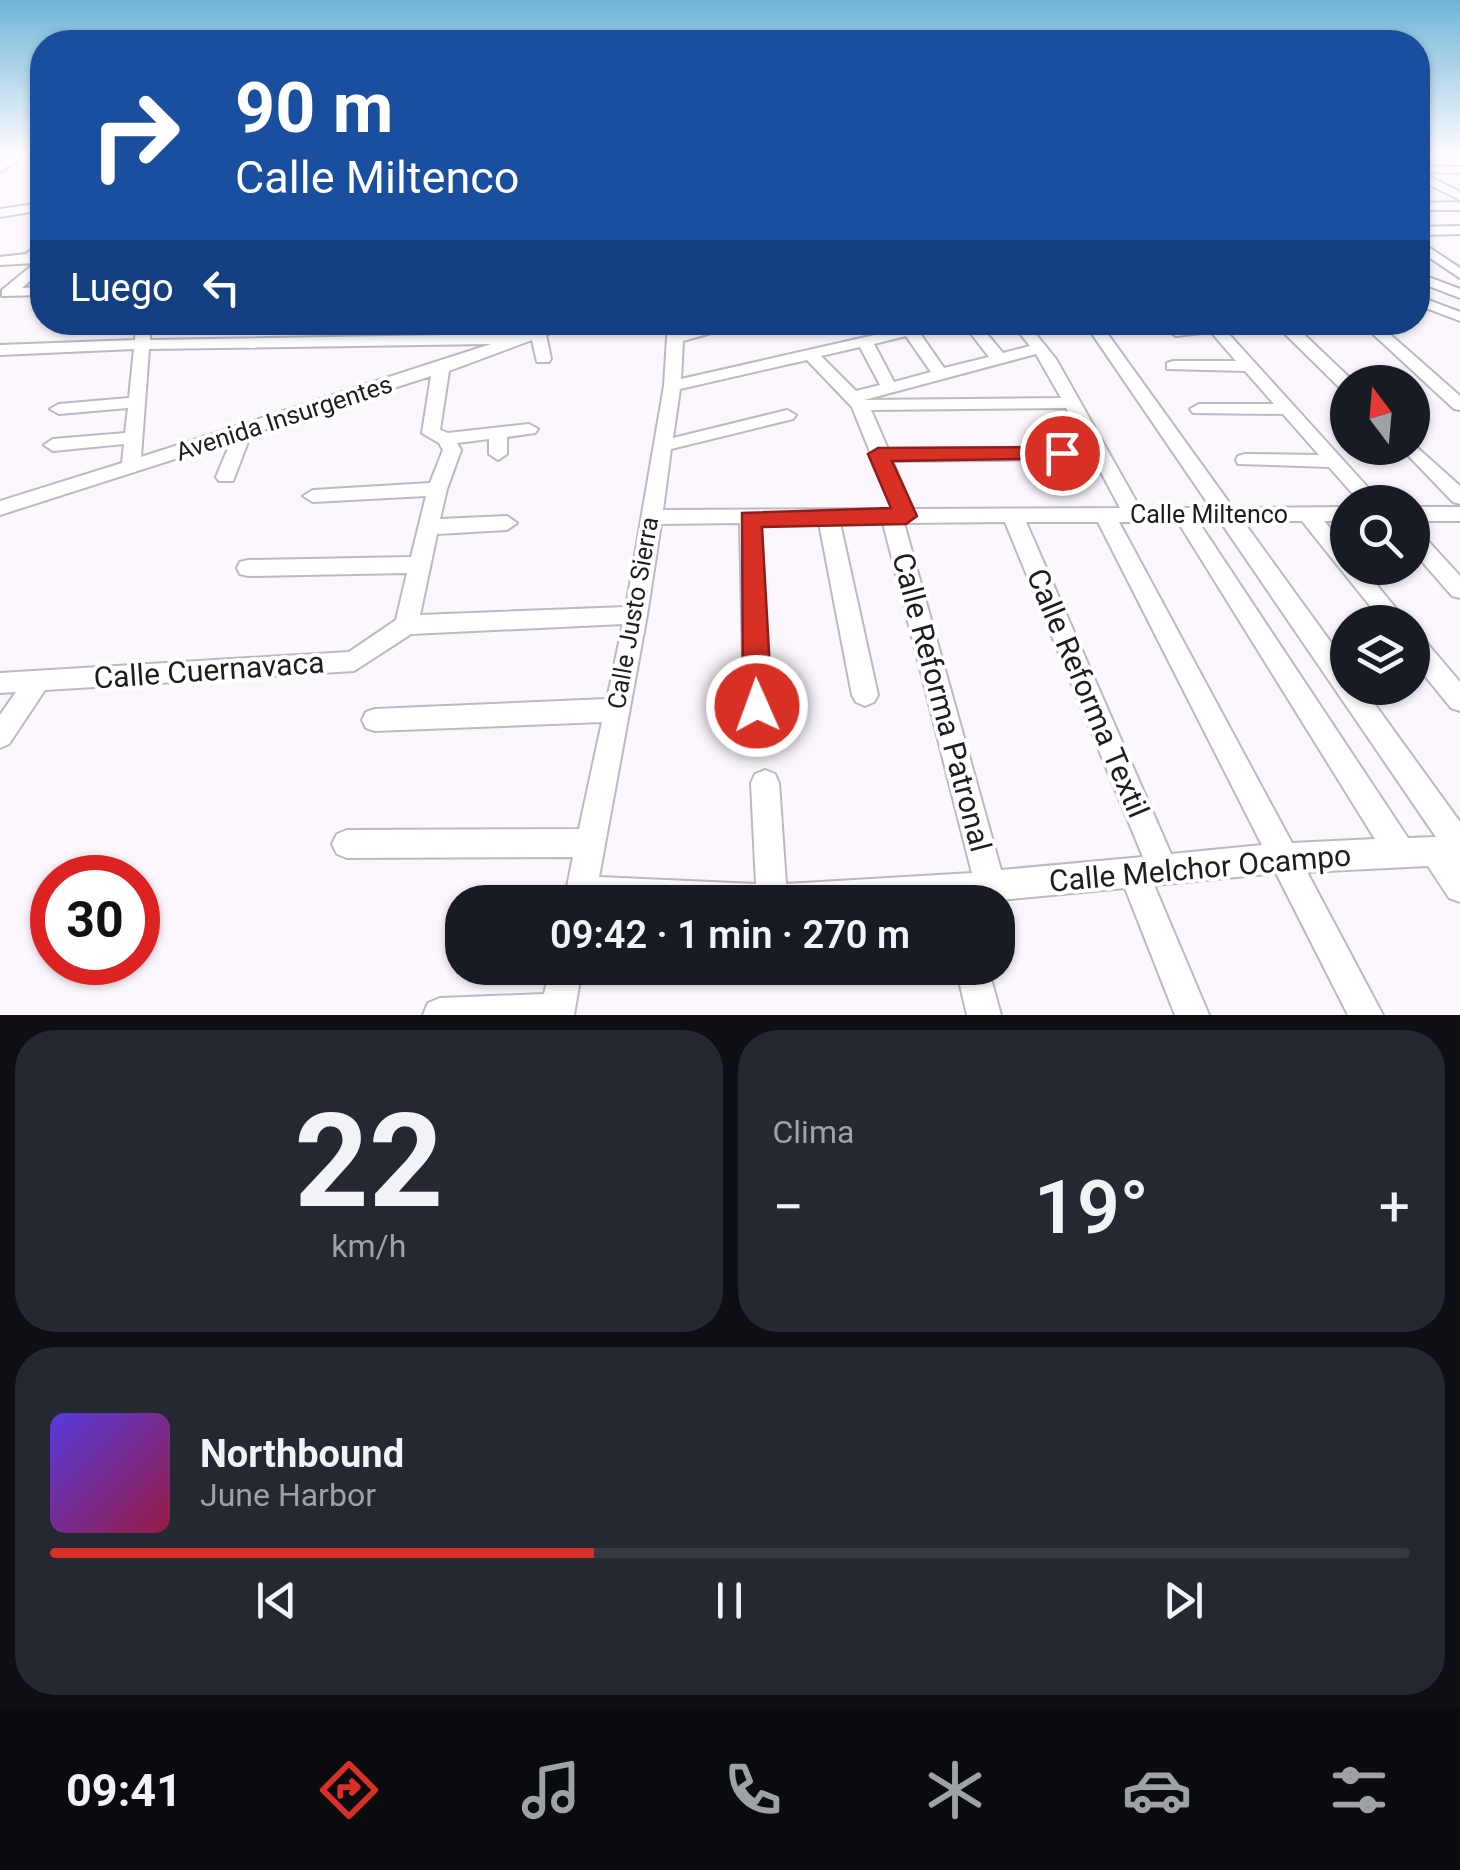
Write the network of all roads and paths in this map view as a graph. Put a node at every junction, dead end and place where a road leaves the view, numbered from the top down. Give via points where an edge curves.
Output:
1 (1460, 206) edge
2 (1430, 207) edge
3 (30, 208) edge
4 (0, 212) edge
5 (1460, 230) edge
6 (1430, 231) edge
7 (1430, 252) edge
8 (1430, 257) edge
9 (1437, 257) junction
10 (1460, 257) edge
11 (30, 258) edge
12 (0, 260) edge
13 (30, 273) edge
14 (1460, 274) edge
15 (1430, 282) edge
16 (30, 293) edge
17 (4, 294) edge
18 (1460, 294) edge
19 (1430, 305) edge
20 (1430, 308) edge
21 (1460, 317) edge
22 (1460, 330) edge
23 (145, 335) edge
24 (347, 335) edge
25 (522, 335) edge
26 (531, 335) edge
27 (676, 335) edge
28 (884, 335) edge
29 (913, 335) edge
30 (979, 335) edge
31 (1030, 335) edge
32 (1100, 335) edge
33 (1221, 335) edge
34 (1295, 335) edge
35 (1382, 335) edge
36 (864, 342) junction
37 (145, 344) junction
38 (1041, 348) junction
39 (0, 350) edge
40 (811, 355) junction
41 (543, 359) dead end
42 (998, 359) junction
43 (1173, 366) dead end
44 (1247, 366) junction
45 (441, 368) junction
46 (1330, 369) edge
47 (940, 374) junction
48 (672, 386) junction
49 (888, 387) junction
50 (139, 402) junction
51 (856, 402) junction
52 (1072, 402) junction
53 (1460, 405) edge
54 (1200, 409) dead end
55 (1287, 409) junction
56 (58, 410) dead end
57 (788, 416) dead end
58 (529, 429) dead end
59 (244, 430) junction
60 (498, 433) junction
61 (134, 438) junction
62 (446, 439) junction
63 (53, 445) dead end
64 (662, 446) junction
65 (1099, 453) junction
66 (498, 454) dead end
67 (878, 454) junction
68 (1330, 458) edge
69 (1244, 460) dead end
70 (1330, 461) edge
71 (1337, 465) edge
72 (1427, 465) edge
73 (130, 466) junction
74 (226, 477) dead end
75 (1355, 485) edge
76 (437, 489) junction
77 (313, 496) dead end
78 (1460, 497) edge
79 (2, 509) edge
80 (1134, 514) junction
81 (1182, 514) junction
82 (1225, 514) junction
83 (1306, 514) junction
84 (1330, 514) edge
85 (1430, 514) edge
86 (1460, 514) edge
87 (1105, 515) junction
88 (828, 516) junction
89 (899, 516) junction
90 (1013, 516) junction
91 (651, 517) junction
92 (750, 519) junction
93 (507, 524) dead end
94 (429, 527) junction
95 (1330, 543) edge
96 (1430, 556) edge
97 (420, 566) junction
98 (248, 568) dead end
99 (1365, 585) edge
100 (1460, 590) edge
101 (1382, 605) edge
102 (636, 614) junction
103 (406, 625) junction
104 (1430, 664) edge
105 (38, 680) junction
106 (0, 683) edge
107 (865, 695) dead end
108 (1460, 700) edge
109 (757, 706) dead end
110 (616, 710) junction
111 (375, 720) dead end
112 (0, 736) edge
113 (766, 783) dead end
114 (589, 843) junction
115 (347, 844) dead end
116 (1452, 849) edge
117 (1400, 852) junction
118 (1284, 858) junction
119 (1148, 871) junction
120 (582, 885) edge
121 (771, 885) edge
122 (991, 885) edge
123 (1001, 885) edge
124 (1460, 887) edge
125 (563, 985) edge
126 (976, 985) edge
127 (557, 1013) edge
128 (440, 1015) edge
129 (984, 1015) edge
130 (1192, 1015) edge
131 (1366, 1015) edge

1 - 2 street
3 - 4 street
5 - 6 street
7 - 9 street
8 - 9 street
9 - 10 street
9 - 14 street
11 - 12 street
13 - 17 street
15 - 18 street
16 - 17 street
19 - 21 street
20 - 22 street
23 - 37 street
24 - 37 street
25 - 45 street, Avenida Insurgentes
26 - 41 street
27 - 48 street, Calle Justo Sierra
28 - 36 street
29 - 47 street
30 - 42 street
31 - 38 street
32 - 82 street
33 - 44 street
34 - 46 street
35 - 53 street
36 - 40 street
36 - 49 street
37 - 39 street
37 - 50 street
38 - 42 street
38 - 52 street
40 - 48 street
40 - 51 street
42 - 47 street
43 - 44 street
44 - 55 street
45 - 59 street, Avenida Insurgentes
45 - 62 street via 430,425 431,433
47 - 49 street
48 - 64 street, Calle Justo Sierra
49 - 51 street
50 - 56 street
50 - 61 street
51 - 52 street
51 - 67 street, Calle Reforma Patronal
52 - 65 street
54 - 55 street
55 - 68 street
57 - 64 street
58 - 60 street
59 - 73 street, Avenida Insurgentes
59 - 74 street
60 - 62 street
60 - 66 street
61 - 63 street
61 - 73 street
62 - 76 street via 452,450
64 - 91 street, Calle Justo Sierra
65 - 67 street
65 - 80 street
67 - 89 street, Calle Reforma Patronal
69 - 70 street
71 - 75 street
72 - 78 street
73 - 79 street, Avenida Insurgentes
76 - 77 street
76 - 94 street
80 - 81 street, Calle Miltenco
80 - 87 street, Calle Miltenco
81 - 82 street, Calle Miltenco
81 - 117 street
82 - 83 street, Calle Miltenco
82 - 116 street
83 - 84 street, Calle Miltenco
83 - 95 street
85 - 86 street
87 - 90 street, Calle Miltenco
87 - 118 street
88 - 89 street, Calle Miltenco
88 - 92 street, Calle Miltenco
88 - 107 street
89 - 90 street, Calle Miltenco
89 - 122 street, Calle Reforma Patronal
90 - 119 street, Calle Reforma Textil
91 - 92 street, Calle Miltenco
91 - 102 street, Calle Justo Sierra
92 - 109 street
93 - 94 street
94 - 97 street
96 - 100 street
97 - 98 street
97 - 103 street
99 - 101 street
102 - 103 street
102 - 110 street, Calle Justo Sierra
103 - 105 street, Calle Cuernavaca via 354,661
104 - 108 street
105 - 106 street, Calle Cuernavaca
105 - 112 street
110 - 111 street
110 - 114 street, Calle Justo Sierra
113 - 121 street
114 - 115 street
114 - 120 street, Calle Justo Sierra
116 - 117 street, Calle Melchor Ocampo
116 - 124 street
117 - 118 street, Calle Melchor Ocampo
118 - 119 street, Calle Melchor Ocampo
118 - 131 street
119 - 123 street, Calle Melchor Ocampo
119 - 130 street
125 - 127 street
126 - 129 street
127 - 128 street

